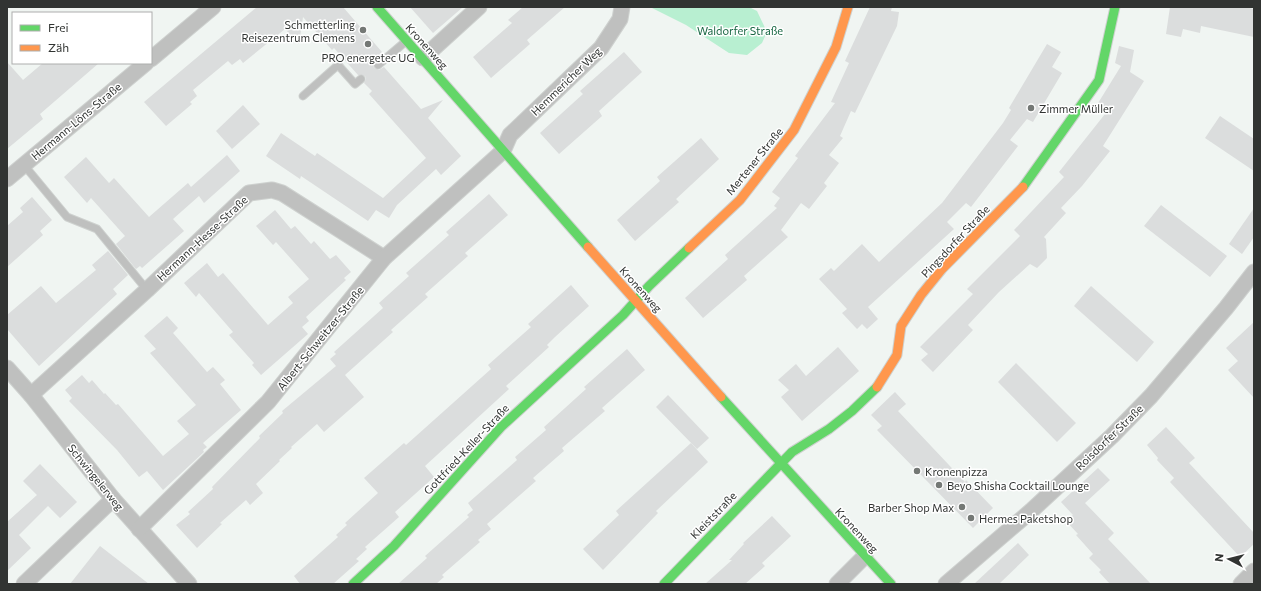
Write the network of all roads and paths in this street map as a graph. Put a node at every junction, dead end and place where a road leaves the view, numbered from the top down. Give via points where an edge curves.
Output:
1 (214, 7) edge
2 (377, 7) edge
3 (479, 7) edge
4 (622, 7) edge
5 (848, 7) edge
6 (1115, 7) edge
7 (407, 40) junction
8 (152, 58) edge
9 (423, 58) junction
10 (145, 64) edge
11 (378, 65) dead end
12 (361, 79) dead end
13 (302, 96) dead end
14 (503, 151) junction
15 (24, 164) junction
16 (7, 179) edge
17 (384, 258) junction
18 (1254, 272) edge
19 (147, 290) junction
20 (636, 302) junction
21 (7, 368) edge
22 (31, 395) junction
23 (780, 464) junction
24 (113, 499) junction
25 (139, 529) junction
26 (865, 556) junction
27 (1254, 571) edge
28 (24, 584) edge
29 (189, 584) edge
30 (353, 584) edge
31 (664, 584) edge
32 (837, 584) edge
33 (891, 584) edge
34 (946, 584) edge
35 (1241, 584) edge

1 - 8 street
2 - 7 street, Kronenweg
3 - 9 street
4 - 14 street, Hemmericher Weg via 620,19 601,48 510,135
5 - 20 street, Mertener Straße via 836,47 794,130 740,200 649,286
6 - 23 street, Pingsdorfer Straße via 1099,80 1027,183 942,269 921,295 901,326 898,355 879,385 846,416 792,452
7 - 9 street, Kronenweg
7 - 11 lane
9 - 14 street, Kronenweg
10 - 15 street, Hermann-Löns-Straße
12 - 13 lane via 355,84 338,65
14 - 17 street, Albert-Schweitzer-Straße
14 - 20 street, Kronenweg
15 - 16 street, Hermann-Löns-Straße
15 - 19 lane, Hermann-Hesse-Straße via 67,218 97,229
17 - 19 street, Hermann-Hesse-Straße via 282,193 262,191 249,193 238,202
17 - 25 street, Albert-Schweitzer-Straße via 268,402
18 - 34 street, Roisdorfer Straße via 1151,396 1112,436 1031,511
19 - 22 street, Hermann-Hesse-Straße
20 - 23 street, Kronenweg
20 - 30 street, Gottfried-Keller-Straße via 501,427 394,546
21 - 22 street, Schwingelerweg
22 - 24 street, Schwingelerweg
23 - 26 street, Kronenweg
23 - 31 street, Kleiststraße
24 - 25 street, Schwingelerweg
24 - 28 street
25 - 29 street, Schwingelerweg
26 - 32 street
26 - 33 street, Kronenweg
27 - 35 street

